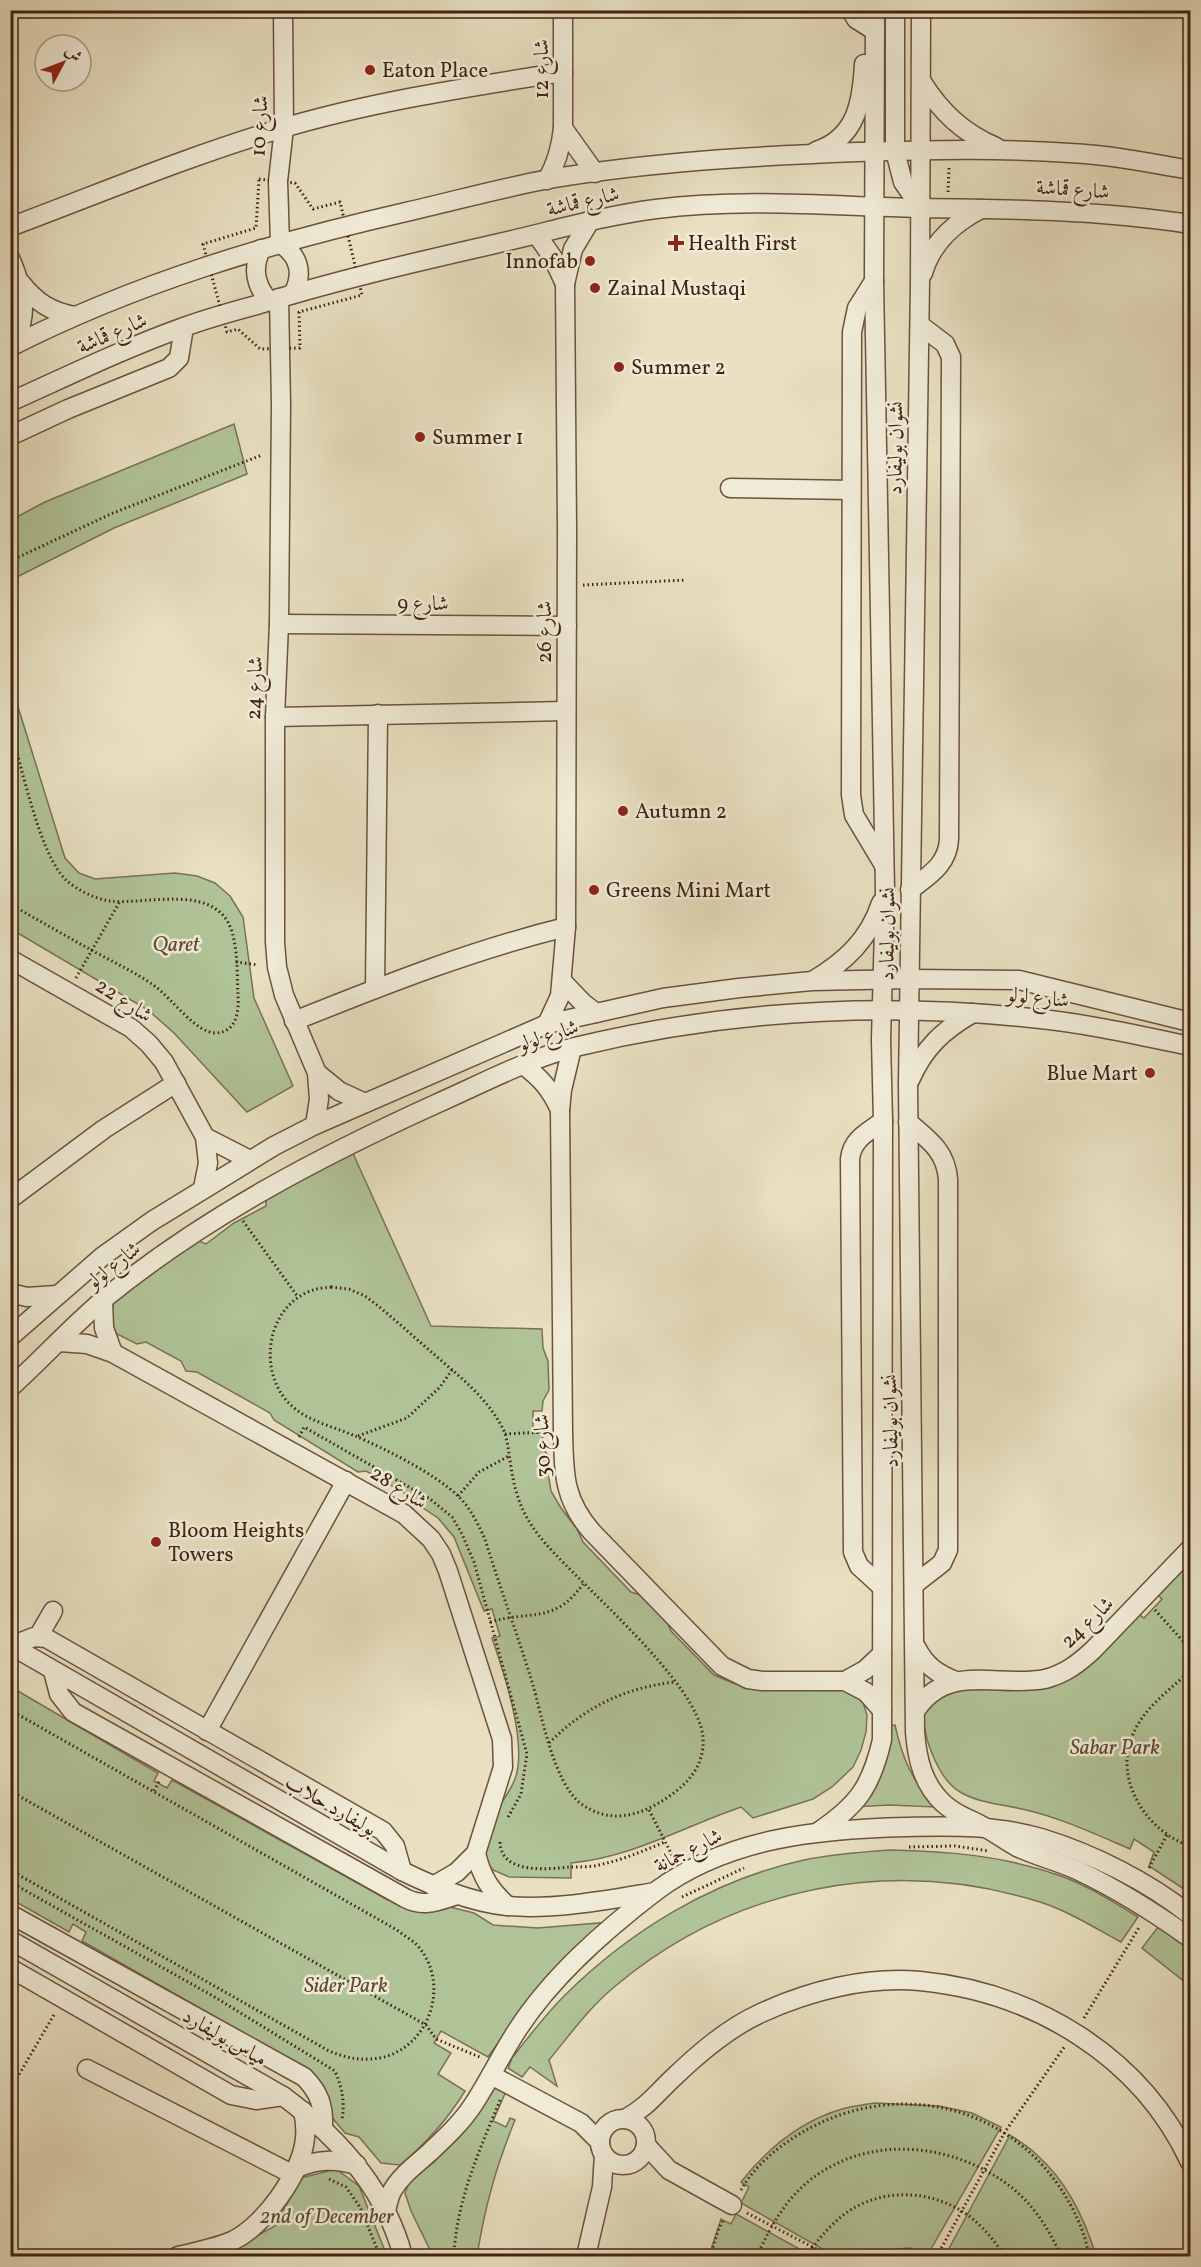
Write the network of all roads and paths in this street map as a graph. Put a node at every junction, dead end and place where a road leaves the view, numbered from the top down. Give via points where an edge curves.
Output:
1 (284, 10) edge
2 (563, 10) edge
3 (851, 10) edge
4 (875, 10) edge
5 (895, 10) edge
6 (923, 12) edge
7 (875, 33) junction
8 (563, 72) junction
9 (922, 82) junction
10 (284, 128) junction
11 (564, 128) junction
12 (1001, 149) junction
13 (895, 151) junction
14 (920, 151) junction
15 (876, 152) junction
16 (807, 154) junction
17 (1191, 170) edge
18 (595, 173) junction
19 (547, 180) junction
20 (875, 207) junction
21 (986, 207) junction
22 (921, 208) junction
23 (591, 219) junction
24 (1191, 224) edge
25 (10, 227) edge
26 (537, 235) junction
27 (280, 243) junction
28 (261, 249) junction
29 (10, 258) edge
30 (874, 281) junction
31 (21, 283) junction
32 (920, 283) junction
33 (565, 284) junction
34 (280, 298) junction
35 (75, 316) junction
36 (920, 326) junction
37 (184, 327) junction
38 (12, 346) edge
39 (10, 402) edge
40 (10, 436) edge
41 (281, 448) junction
42 (730, 488) dead end
43 (851, 490) junction
44 (10, 561) edge
45 (686, 580) dead end
46 (566, 585) junction
47 (279, 624) junction
48 (567, 626) junction
49 (565, 711) junction
50 (378, 714) junction
51 (275, 717) junction
52 (10, 728) edge
53 (885, 866) junction
54 (885, 890) junction
55 (910, 890) junction
56 (120, 901) junction
57 (10, 904) edge
58 (566, 927) junction
59 (91, 950) junction
60 (10, 959) edge
61 (236, 962) junction
62 (277, 966) junction
63 (883, 979) junction
64 (909, 979) junction
65 (562, 981) junction
66 (812, 981) junction
67 (375, 989) junction
68 (68, 992) junction
69 (882, 1010) junction
70 (908, 1011) junction
71 (596, 1012) junction
72 (973, 1013) junction
73 (294, 1021) junction
74 (1191, 1022) edge
75 (547, 1023) junction
76 (1191, 1046) edge
77 (572, 1048) junction
78 (523, 1065) junction
79 (317, 1072) junction
80 (176, 1083) junction
81 (908, 1084) junction
82 (365, 1103) junction
83 (560, 1110) junction
84 (883, 1121) junction
85 (908, 1122) junction
86 (315, 1125) junction
87 (205, 1137) junction
88 (250, 1160) junction
89 (203, 1188) junction
90 (10, 1199) edge
91 (233, 1208) junction
92 (10, 1293) edge
93 (56, 1295) junction
94 (298, 1297) junction
95 (103, 1300) junction
96 (10, 1337) edge
97 (59, 1342) junction
98 (113, 1353) junction
99 (452, 1370) junction
100 (10, 1388) edge
101 (563, 1431) junction
102 (505, 1434) junction
103 (357, 1436) junction
104 (509, 1456) junction
105 (346, 1481) junction
106 (458, 1496) junction
107 (1191, 1549) edge
108 (583, 1584) junction
109 (915, 1584) junction
110 (882, 1587) junction
111 (1144, 1597) junction
112 (53, 1611) dead end
113 (510, 1616) junction
114 (467, 1628) junction
115 (38, 1637) junction
116 (11, 1646) edge
117 (915, 1647) junction
118 (1191, 1649) edge
119 (882, 1654) junction
120 (83, 1660) junction
121 (50, 1669) junction
122 (1191, 1671) edge
123 (845, 1681) junction
124 (956, 1681) junction
125 (675, 1682) junction
126 (10, 1710) edge
127 (882, 1710) junction
128 (916, 1710) junction
129 (207, 1731) junction
130 (549, 1743) junction
131 (10, 1791) edge
132 (649, 1810) junction
133 (985, 1827) junction
134 (818, 1832) junction
135 (1168, 1833) junction
136 (900, 1845) dead end
137 (1191, 1846) edge
138 (997, 1852) dead end
139 (476, 1853) junction
140 (744, 1868) dead end
141 (10, 1870) edge
142 (402, 1871) junction
143 (682, 1874) junction
144 (10, 1882) edge
145 (1141, 1883) junction
146 (433, 1886) junction
147 (656, 1891) junction
148 (458, 1895) junction
149 (679, 1899) dead end
150 (508, 1906) junction
151 (10, 1914) edge
152 (1191, 1915) edge
153 (1140, 1926) dead end
154 (1191, 1938) edge
155 (10, 1940) edge
156 (10, 1968) edge
157 (64, 1998) junction
158 (426, 2025) junction
159 (1075, 2032) junction
160 (87, 2069) dead end
161 (499, 2074) junction
162 (10, 2090) edge
163 (283, 2096) junction
164 (652, 2101) junction
165 (303, 2111) junction
166 (618, 2121) junction
167 (323, 2127) junction
168 (1005, 2132) junction
169 (645, 2138) junction
170 (338, 2142) junction
171 (602, 2149) junction
172 (1191, 2162) edge
173 (628, 2164) junction
174 (357, 2165) junction
175 (669, 2170) junction
176 (984, 2170) junction
177 (295, 2171) junction
178 (323, 2177) dead end
179 (602, 2187) junction
180 (732, 2205) junction
181 (386, 2210) junction
182 (961, 2210) junction
183 (771, 2226) junction
184 (812, 2247) junction
185 (940, 2252) junction
186 (178, 2256) edge
187 (380, 2256) edge
188 (403, 2256) edge
189 (454, 2256) edge
190 (586, 2256) edge
191 (710, 2256) edge
192 (757, 2256) edge
193 (808, 2256) edge
194 (830, 2256) edge
195 (937, 2256) edge
196 (945, 2256) edge
197 (1005, 2256) edge
198 (1061, 2256) edge
199 (1089, 2256) edge

1 - 10 street, شارع 10
2 - 8 street, شارع 12
3 - 7 street via 856,19
4 - 7 street, نشوان بوليفارد
5 - 13 street
6 - 9 street, نشوان بوليفارد
7 - 15 street, نشوان بوليفارد
7 - 16 street via 866,52 861,103 855,118 837,140
8 - 10 street via 458,89
8 - 11 street, شارع 12
9 - 12 street via 949,118
9 - 14 street, نشوان بوليفارد
10 - 25 street
10 - 27 street, شارع 10 via 278,181
11 - 18 street, شارع 12
11 - 19 street, شارع 12 via 556,164
12 - 14 street, شارع قماشة
12 - 17 street, شارع قماشة via 1072,153
13 - 14 street, شارع قماشة
13 - 15 street, شارع قماشة
13 - 22 street via 903,182
14 - 22 street, نشوان بوليفارد
15 - 16 street, شارع قماشة
15 - 20 street, نشوان بوليفارد
16 - 18 street, شارع قماشة via 699,160
18 - 19 street, شارع قماشة
19 - 27 street, شارع قماشة
20 - 22 street, شارع قماشة
20 - 23 street, شارع قماشة via 723,203
20 - 30 street, نشوان بوليفارد
21 - 22 street, شارع قماشة
21 - 24 street, شارع قماشة via 1092,212
21 - 32 street via 947,231 926,264
22 - 32 street, نشوان بوليفارد
23 - 26 street, شارع قماشة
23 - 33 street, شارع 26 via 573,249
26 - 33 street, شارع 26
26 - 34 street, شارع قماشة via 357,275
27 - 28 street, شارع قماشة
27 - 34 street via 290,250 300,271 298,283
28 - 34 street via 255,271 261,292
28 - 35 street, شارع قماشة via 209,264
29 - 31 street
30 - 43 street via 856,308 853,320
30 - 53 street, نشوان بوليفارد
31 - 35 street via 44,306
31 - 38 street via 23,315
32 - 36 street, نشوان بوليفارد
33 - 46 street, شارع 26
34 - 37 street, شارع قماشة
34 - 41 street, شارع 24
35 - 38 street, شارع قماشة
36 - 55 street, نشوان بوليفارد
36 - 55 street via 945,344 951,357 949,839 943,862
37 - 39 street, شارع قماشة
37 - 40 street via 179,358 169,368
41 - 44 path via 113,513
41 - 47 street, شارع 24
42 - 43 street
43 - 53 street via 852,805 858,824
45 - 46 path
46 - 48 street, شارع 26
47 - 48 street, شارع 9
47 - 51 street, شارع 24
48 - 49 street, شارع 26
49 - 50 street
49 - 58 street, شارع 26
50 - 51 street
50 - 67 street
51 - 62 street, شارع 24
52 - 56 path via 51,861 66,880 86,894
53 - 54 street, نشوان بوليفارد
54 - 63 street, نشوان بوليفارد
54 - 66 street via 876,919 860,944 838,965
55 - 64 street, نشوان بوليفارد
56 - 59 path
56 - 61 path via 184,900 212,907 231,930
57 - 59 path
58 - 65 street, شارع 26
58 - 67 street via 511,940
59 - 61 path via 157,988 205,1031 219,1033 231,1027 238,1015
59 - 68 path
60 - 68 street, شارع 22
61 - 62 path
62 - 73 street, شارع 24
63 - 64 street, شارع لولو
63 - 66 street, شارع لولو
63 - 69 street, نشوان بوليفارد
64 - 70 street, نشوان بوليفارد
64 - 74 street, شارع لولو via 1019,980
65 - 71 street
65 - 75 street, شارع 26
66 - 71 street, شارع لولو via 663,998
67 - 73 street
68 - 80 street, شارع 22 via 131,1028 164,1062
69 - 70 street, شارع لولو
69 - 77 street, شارع لولو via 761,1015 666,1028
69 - 84 street, نشوان بوليفارد
70 - 72 street, شارع لولو
70 - 81 street, نشوان بوليفارد
71 - 75 street, شارع لولو
72 - 76 street, شارع لولو via 1094,1026
72 - 81 street via 933,1041
73 - 79 street, شارع 24
75 - 82 street, شارع لولو
77 - 78 street, شارع لولو
77 - 83 street, شارع 30
78 - 83 street, شارع 30 via 552,1092
78 - 91 street, شارع لولو via 393,1124
79 - 82 street, شارع 24 via 339,1091
79 - 86 street, شارع 24 via 319,1099
80 - 87 street, شارع 22
80 - 90 street via 104,1129
81 - 85 street, نشوان بوليفارد
82 - 86 street, شارع لولو
83 - 101 street, شارع 30
84 - 110 street, نشوان بوليفارد
84 - 110 street via 858,1139 850,1159 853,1552 860,1566
85 - 109 street, نشوان بوليفارد
85 - 109 street via 939,1150 948,1179 948,1550 942,1563
86 - 88 street, شارع لولو
87 - 88 street
87 - 89 street, شارع 22 via 208,1163
88 - 89 street, شارع لولو
89 - 93 street, شارع لولو via 103,1256
91 - 94 path
91 - 95 street, شارع لولو
92 - 93 street via 27,1297
93 - 96 street, شارع لولو
94 - 99 path via 314,1289 331,1287 365,1296
94 - 103 path via 273,1330 271,1372 279,1391 293,1407 311,1418
95 - 97 street, شارع لولو
95 - 98 street via 104,1328
97 - 98 street, شارع 28 via 87,1344
97 - 100 street, شارع لولو
98 - 105 street, شارع 28
99 - 102 path via 478,1394
99 - 103 path via 440,1388 407,1418
101 - 102 path
101 - 123 street, شارع 30 via 565,1484 580,1518 722,1666 762,1681
102 - 104 path
103 - 106 path via 423,1471
104 - 106 path via 479,1472
104 - 108 path via 518,1504 545,1543
105 - 114 street, شارع 28 via 405,1514 431,1539 448,1571
105 - 129 street
106 - 113 path via 485,1539
107 - 111 street, شارع 24
108 - 113 path via 559,1609 540,1615
108 - 125 path
109 - 117 street, نشوان بوليفارد
110 - 119 street, نشوان بوليفارد
111 - 118 path
111 - 124 street, شارع 24 via 1086,1657 1063,1673 1026,1680
112 - 115 street
113 - 114 path
113 - 130 path
114 - 139 street, شارع 28 via 504,1753
115 - 116 street
115 - 120 street
116 - 121 street, بوليفارد حلاب
117 - 124 street, شارع 24 via 932,1669
117 - 128 street, نشوان بوليفارد
119 - 123 street
119 - 127 street, نشوان بوليفارد
120 - 121 street
120 - 129 street
121 - 142 street, بوليفارد حلاب
121 - 148 street via 59,1694 74,1712 405,1898 426,1904
122 - 135 path via 1146,1713 1133,1732 1127,1755 1128,1778 1135,1800 1149,1819
123 - 127 street via 866,1692
124 - 128 street, شارع 24 via 933,1690
125 - 130 path via 651,1684 606,1700 572,1721
125 - 132 path via 700,1721 702,1756 684,1786
126 - 158 path via 416,1944 429,1962 434,1984 433,2007
127 - 134 street, نشوان بوليفارد via 882,1740 876,1768 862,1794 842,1816
128 - 133 street, نشوان بوليفارد via 917,1758 926,1782 941,1802 961,1817
129 - 142 street via 383,1831 395,1846
130 - 132 path via 566,1787 578,1802 613,1817
131 - 158 path
132 - 143 path
133 - 134 street, شارع جمانة
133 - 145 street, شارع جمانة via 1039,1838 1091,1856
133 - 154 street via 1018,1847 1110,1886
134 - 143 street, شارع جمانة via 736,1850
135 - 137 path
135 - 145 path
136 - 138 path
139 - 146 street, شارع 28 via 457,1872
139 - 150 street via 487,1883
140 - 149 path
141 - 158 path via 329,2051 370,2060 392,2055 410,2044
142 - 146 street, بوليفارد حلاب
143 - 147 street, شارع جمانة
144 - 170 path via 213,1996 335,2071 344,2108
145 - 152 street, شارع جمانة
146 - 148 street, بوليفارد حلاب
147 - 150 street, بوليفارد حلاب via 558,1905
147 - 161 street, شارع جمانة via 578,1959 546,1993 517,2031
148 - 150 street, بوليفارد حلاب
151 - 167 street via 304,2077 321,2101
153 - 159 path
155 - 163 street, مياس بوليفارد
156 - 157 street
157 - 162 path
157 - 163 street via 231,2095 256,2100
158 - 161 path via 436,2039
159 - 164 street via 1024,2005 972,1988 918,1981 863,1983 810,1994 759,2014 712,2043
159 - 168 path
159 - 172 street via 1116,2062 1152,2099
160 - 177 street
161 - 166 street via 594,2120
161 - 171 street via 581,2123
161 - 181 street, شارع جمانة via 454,2130 399,2180
161 - 189 path via 459,2216
163 - 165 street, مياس بوليفارد
164 - 166 street
164 - 169 street
165 - 167 street, مياس بوليفارد
165 - 177 street via 305,2140
166 - 169 street via 639,2125
166 - 171 street via 603,2131
167 - 170 street, مياس بوليفارد
168 - 176 path
168 - 180 path via 975,2117 940,2107 903,2103 866,2107 831,2117 798,2134 768,2157
168 - 199 path via 1050,2173 1079,2223
169 - 173 street via 644,2152
169 - 175 street
170 - 174 street, مياس بوليفارد
171 - 173 street via 615,2163
171 - 179 street
173 - 175 street
173 - 179 street
174 - 177 street via 326,2160 311,2162
174 - 181 street, مياس بوليفارد
175 - 180 street
176 - 182 path
176 - 183 path via 926,2150 872,2151 822,2172 801,2188
176 - 198 path via 1026,2201
177 - 186 street via 266,2215 250,2230 232,2241
178 - 187 path via 346,2187 360,2207
179 - 190 street
180 - 183 path
180 - 191 path
181 - 188 street
182 - 184 path via 912,2194 887,2195 842,2215
182 - 185 path
182 - 197 path via 994,2239
183 - 184 path
183 - 192 path
184 - 193 path
184 - 194 path
185 - 195 path
185 - 196 path

